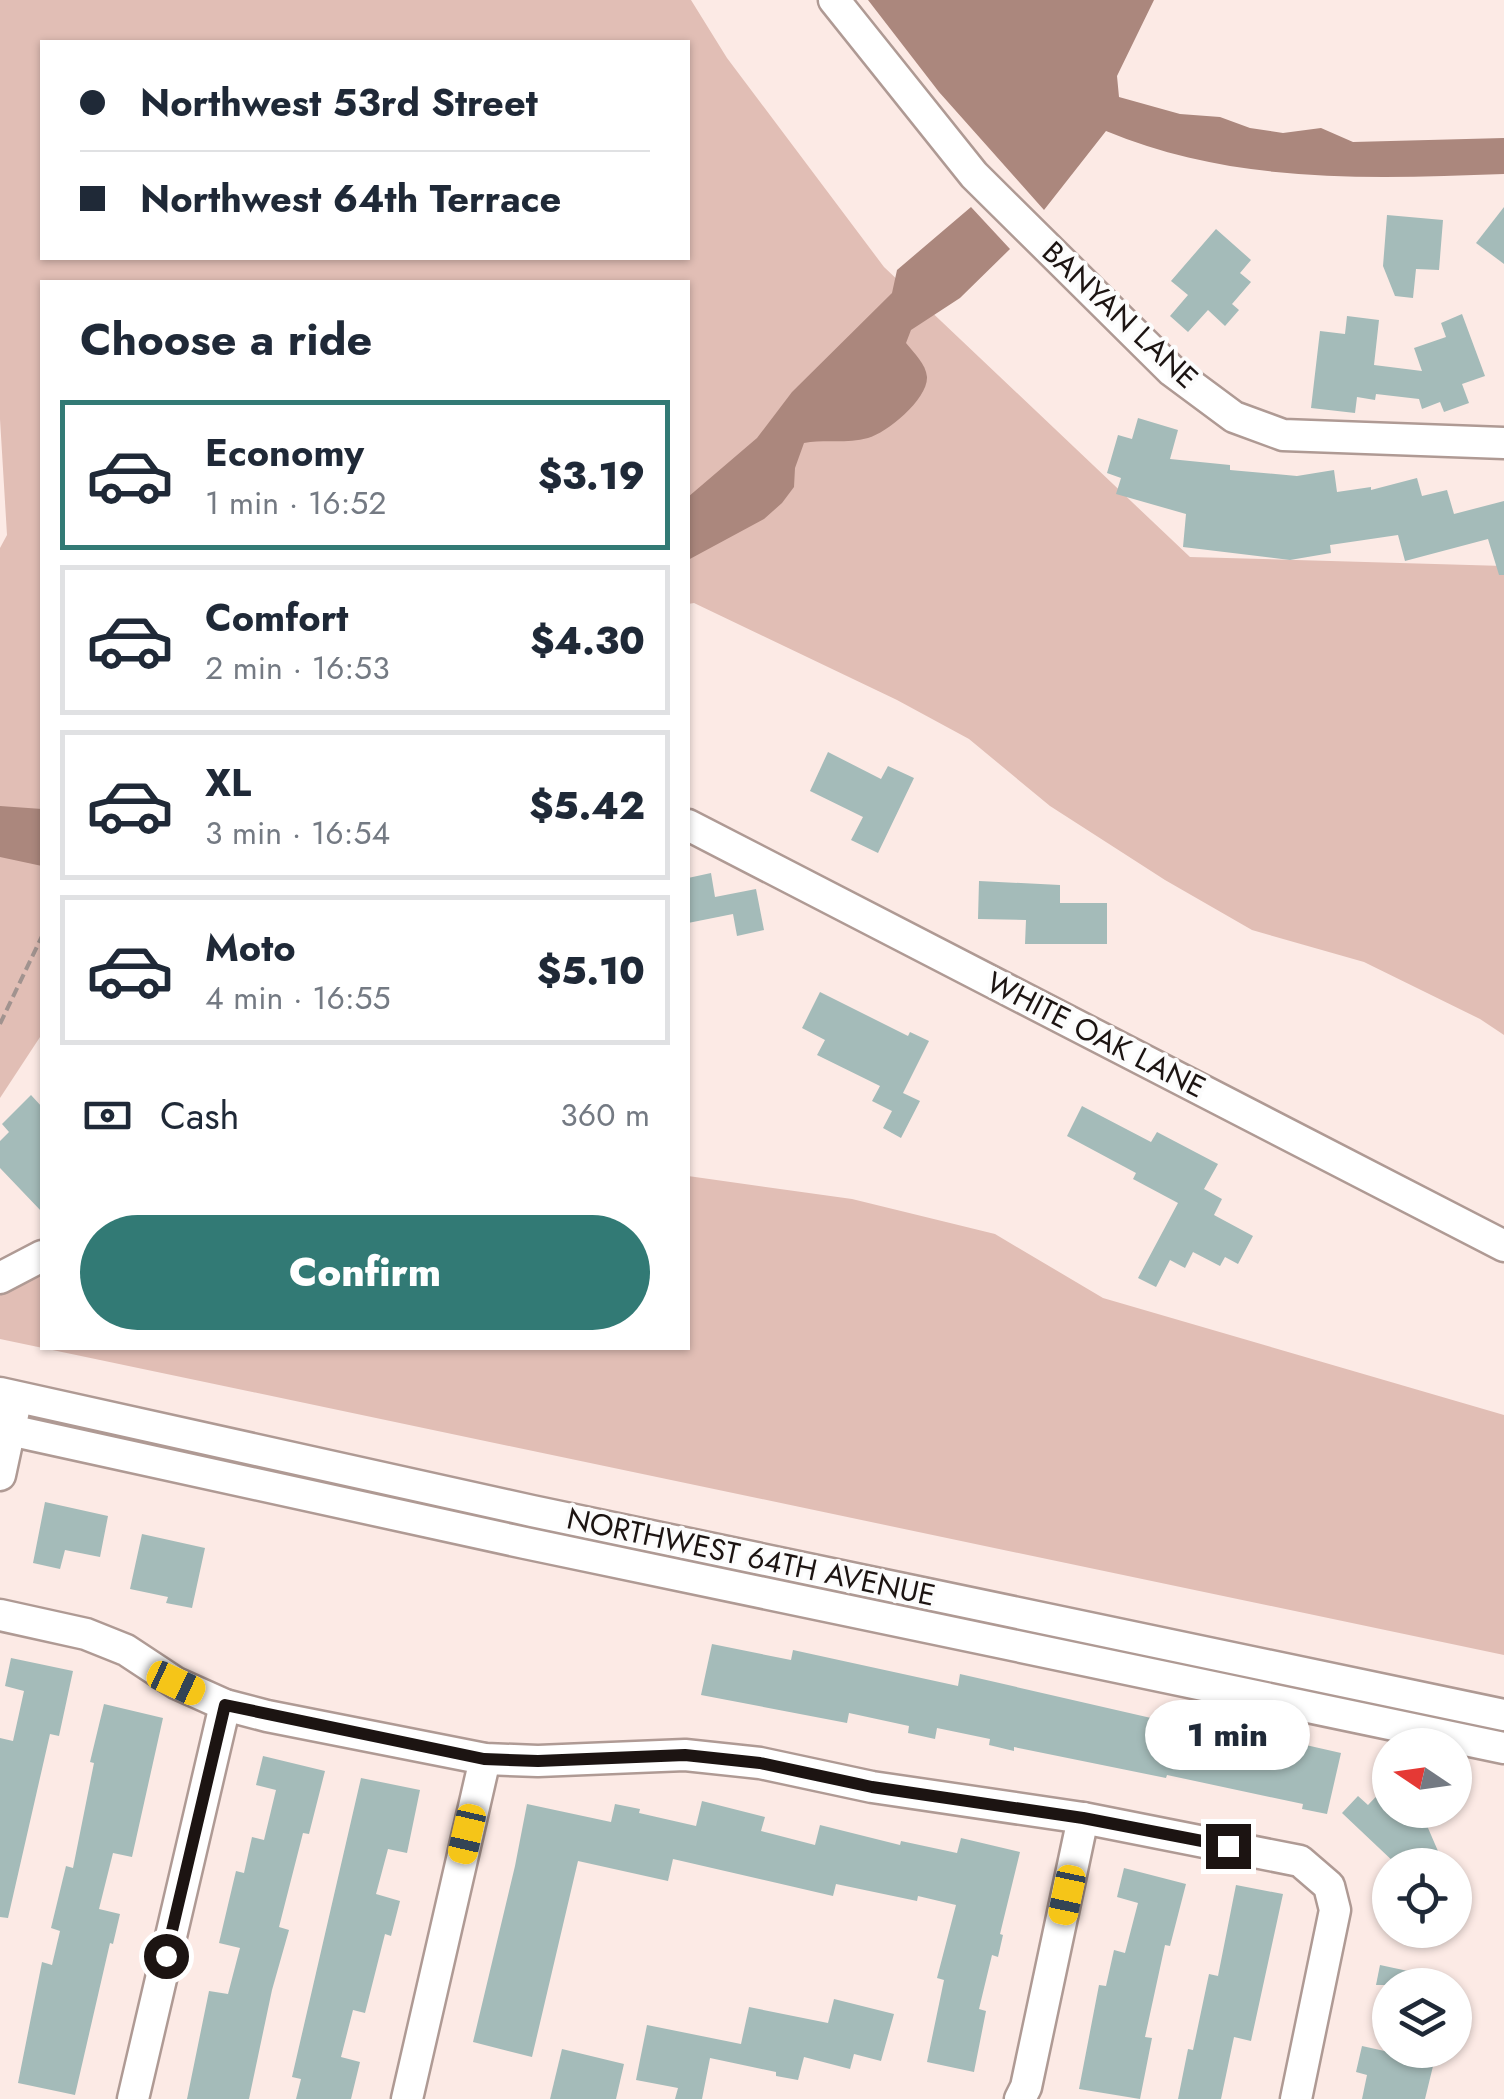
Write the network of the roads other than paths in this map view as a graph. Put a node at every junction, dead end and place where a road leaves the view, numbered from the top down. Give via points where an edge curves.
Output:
1 (834, 0) edge
2 (1504, 444) edge
3 (690, 825) edge
4 (1504, 1246) edge
5 (40, 1257) edge
6 (0, 1278) edge
7 (8, 1395) edge
8 (5, 1429) edge
9 (0, 1476) edge
10 (0, 1615) edge
11 (225, 1705) junction
12 (1504, 1715) edge
13 (1504, 1748) edge
14 (484, 1759) junction
15 (1083, 1818) junction
16 (133, 2099) edge
17 (407, 2099) edge
18 (1020, 2099) edge
19 (1296, 2099) edge

1 - 2 street, BANYAN LANE via 974,175 1172,371 1234,416 1283,435
3 - 4 street, WHITE OAK LANE
5 - 6 street
7 - 8 street
7 - 12 street, NORTHWEST 64TH AVENUE
8 - 9 street
8 - 13 street, NORTHWEST 64TH AVENUE
10 - 11 street via 126,1650
11 - 14 street
11 - 16 street
14 - 15 street via 685,1755
14 - 17 street
15 - 18 street
15 - 19 street via 1300,1861 1329,1886 1335,1910

